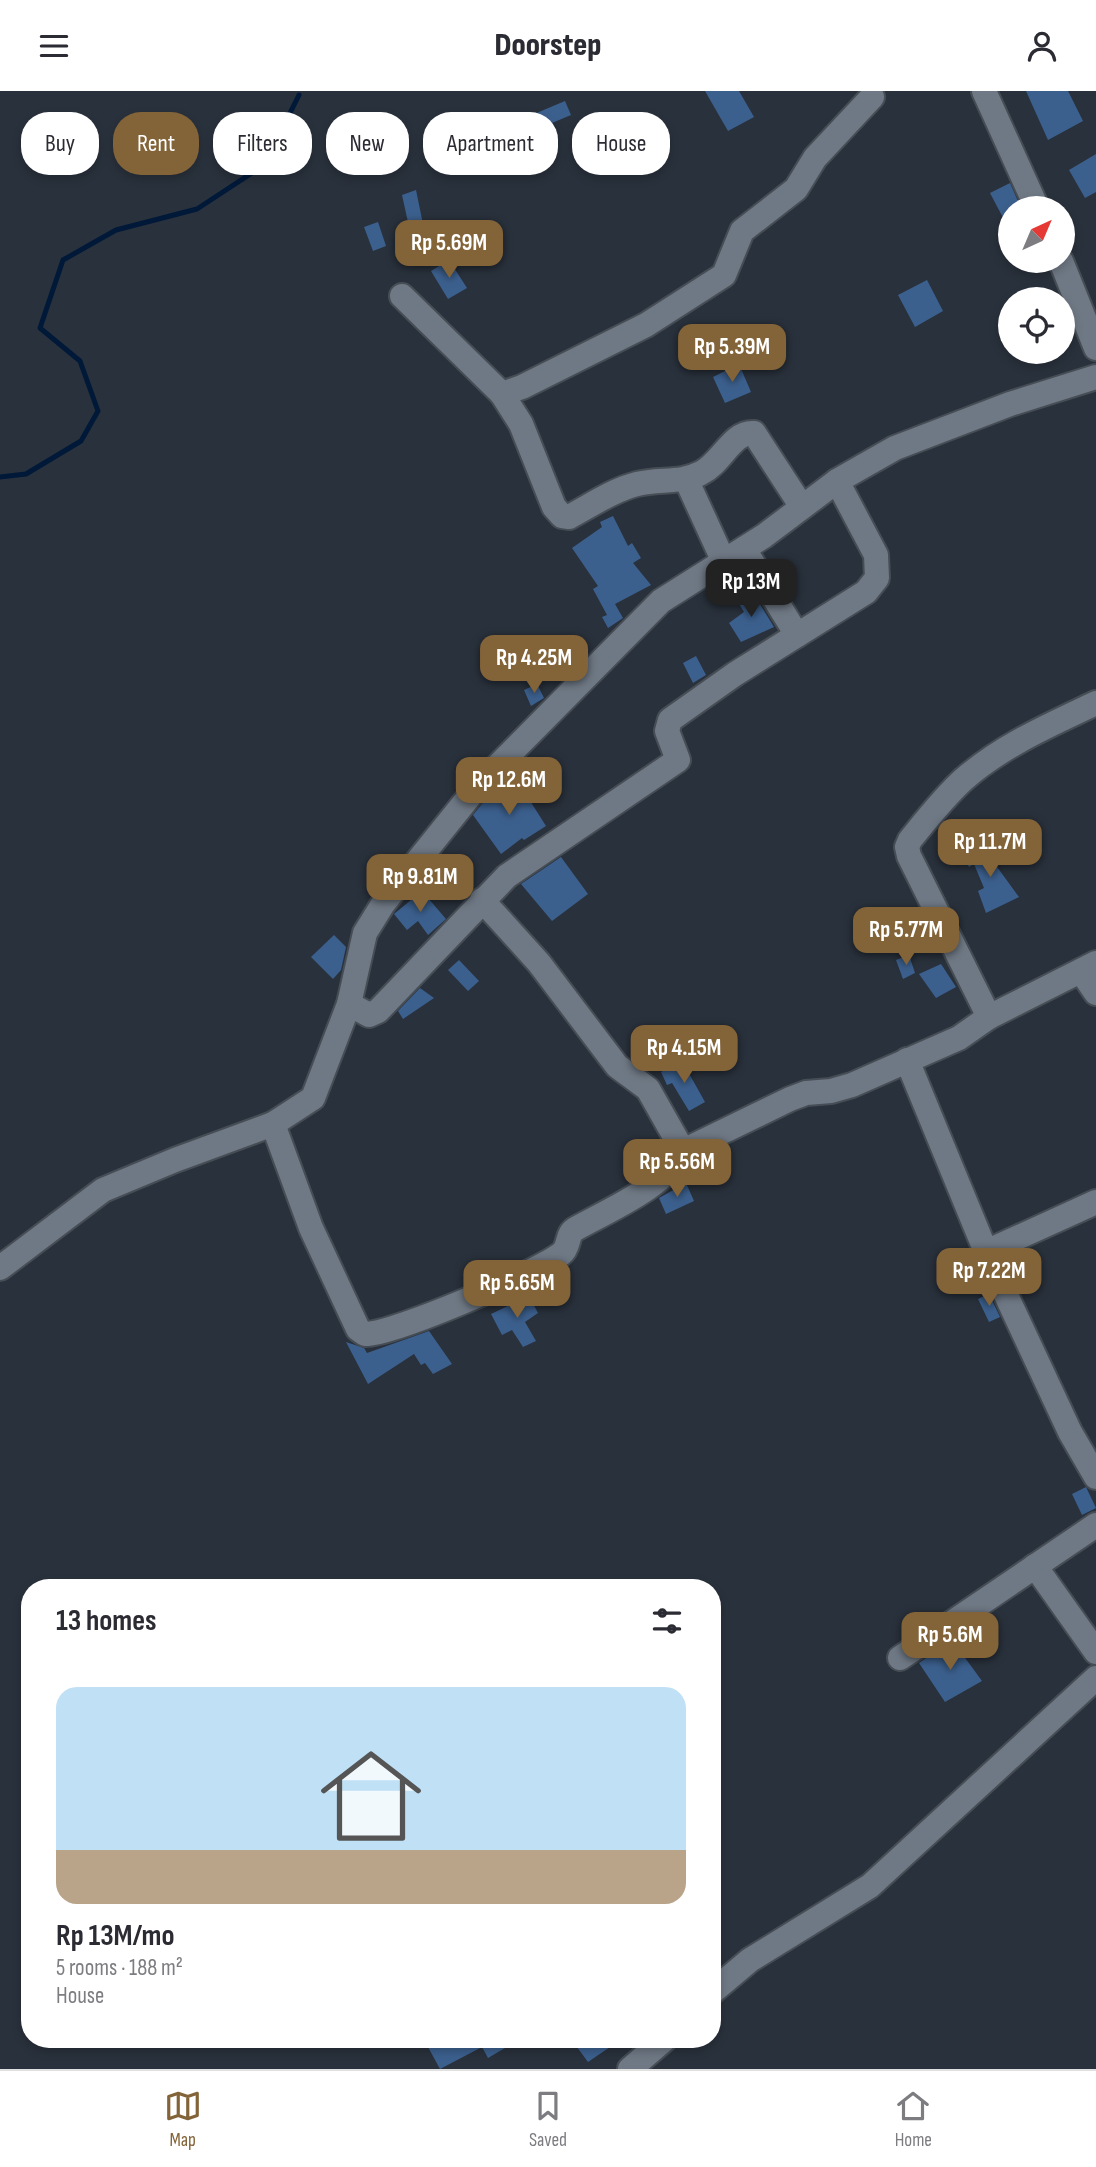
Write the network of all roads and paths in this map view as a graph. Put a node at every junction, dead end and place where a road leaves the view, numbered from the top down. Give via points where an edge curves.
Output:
1 (984, 91) edge
2 (871, 93) edge
3 (1032, 196) edge
4 (1066, 273) edge
5 (402, 296) dead end
6 (1096, 348) edge
7 (1096, 377) edge
8 (502, 394) junction
9 (686, 479) junction
10 (837, 481) junction
11 (802, 507) junction
12 (734, 555) junction
13 (797, 635) junction
14 (1096, 703) edge
15 (482, 900) junction
16 (1088, 967) edge
17 (1096, 993) edge
18 (349, 1004) junction
19 (989, 1017) junction
20 (907, 1060) junction
21 (273, 1125) junction
22 (683, 1151) junction
23 (1096, 1202) edge
24 (986, 1252) junction
25 (0, 1268) edge
26 (1096, 1477) edge
27 (1096, 1525) edge
28 (1035, 1566) junction
29 (1096, 1652) edge
30 (900, 1658) dead end
31 (1096, 1678) edge
32 (721, 1984) edge
33 (654, 2048) edge
34 (630, 2069) edge

1 - 3 street
2 - 8 street via 815,158 796,189 742,232 732,263 718,281 646,325
4 - 6 street
5 - 8 street
7 - 10 street via 916,438
8 - 9 street via 521,424 554,507 562,516 569,517 638,483
9 - 11 street via 715,465 738,436 754,433
9 - 12 street
10 - 11 street
10 - 13 street via 876,555 877,578 866,592
11 - 12 street
12 - 13 street
12 - 18 street via 661,601 477,787 365,933
13 - 15 street via 670,720 667,731 678,756 670,767 567,833
14 - 19 street via 1030,734 987,761 951,792 907,848
15 - 18 street via 379,1011 369,1015
15 - 22 street via 539,963 617,1066 648,1089
16 - 17 street
16 - 19 street
18 - 21 street via 313,1098
19 - 20 street via 959,1038
20 - 22 street via 852,1085 790,1099
20 - 24 street
21 - 22 street via 311,1228 358,1329 365,1334 383,1332 469,1299 561,1254 574,1229 660,1179 675,1168
21 - 25 street via 103,1190
23 - 24 street
24 - 26 street via 1070,1432
27 - 28 street
28 - 29 street
28 - 30 street
31 - 32 street via 870,1886 750,1960
33 - 34 street

